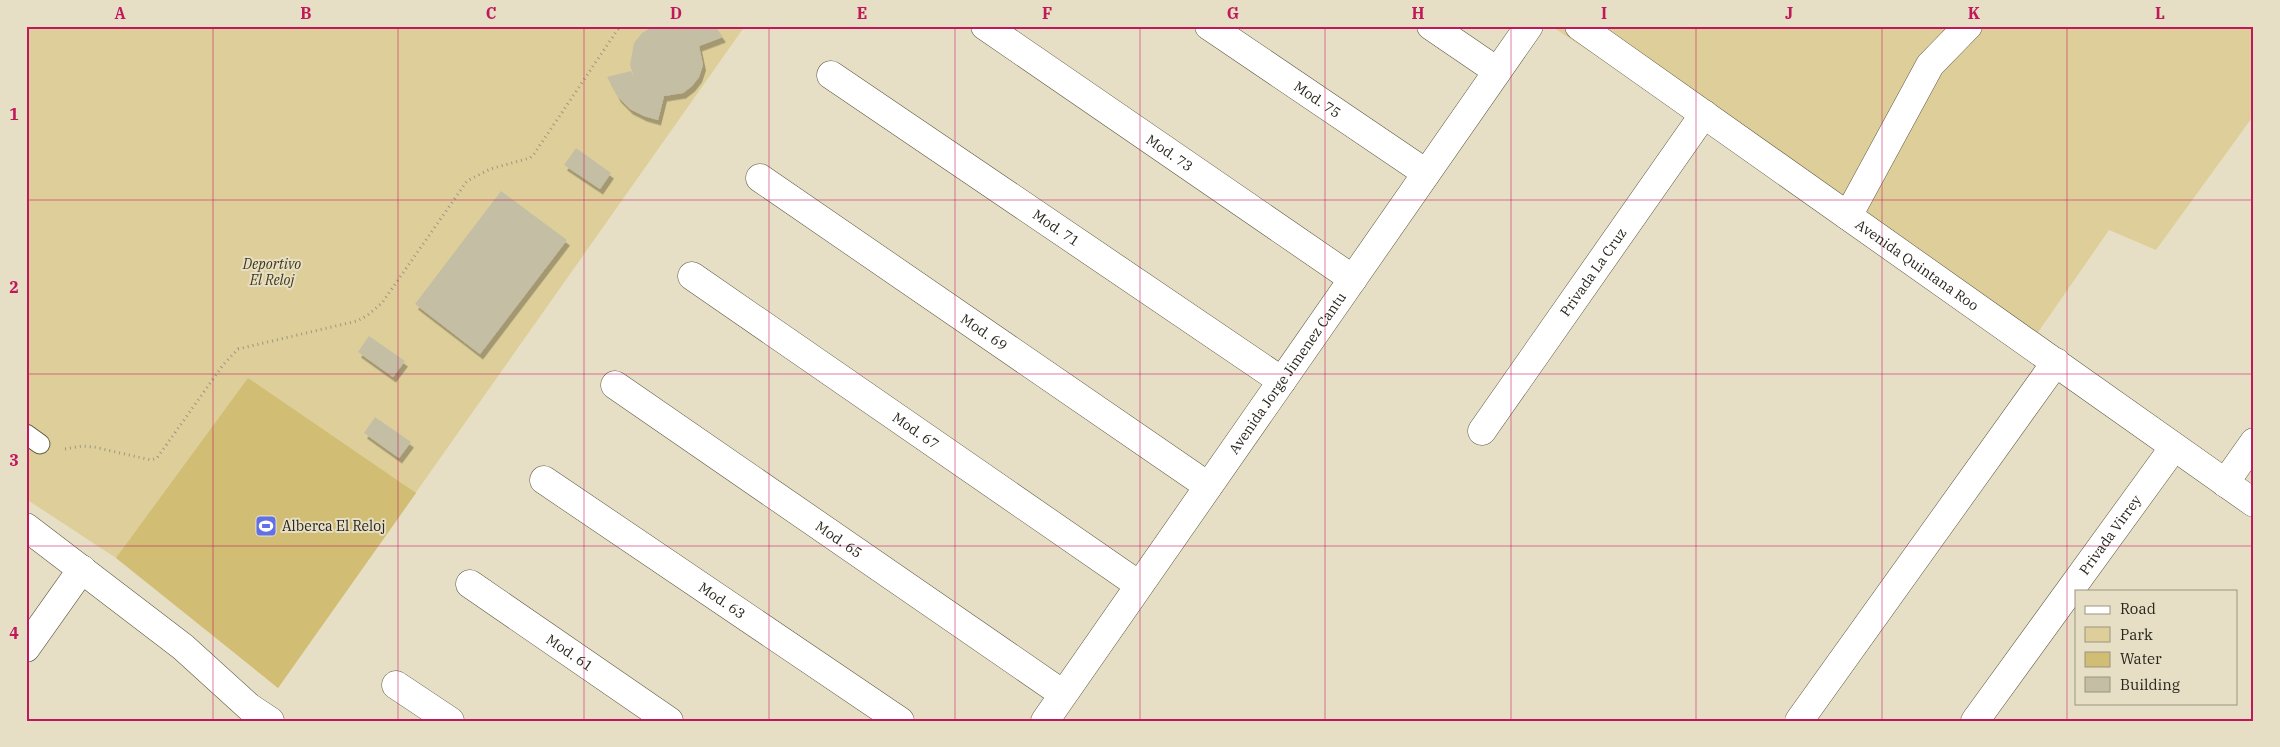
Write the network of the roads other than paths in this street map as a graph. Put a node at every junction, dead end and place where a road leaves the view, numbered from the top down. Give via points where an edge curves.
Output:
1 (985, 26) edge
2 (1209, 26) edge
3 (1431, 26) edge
4 (1528, 26) edge
5 (1579, 26) edge
6 (1968, 26) edge
7 (1497, 72) junction
8 (831, 75) dead end
9 (1704, 114) junction
10 (1426, 173) junction
11 (760, 178) dead end
12 (1848, 216) junction
13 (692, 276) dead end
14 (1353, 279) junction
15 (2056, 362) junction
16 (1282, 381) junction
17 (615, 385) dead end
18 (1482, 431) dead end
19 (2254, 442) edge
20 (2174, 447) junction
21 (544, 480) dead end
22 (2225, 483) junction
23 (1208, 486) junction
24 (2254, 503) edge
25 (26, 527) edge
26 (82, 569) junction
27 (470, 584) dead end
28 (1139, 585) junction
29 (26, 648) edge
30 (396, 684) dead end
31 (1064, 694) junction
32 (270, 721) edge
33 (450, 721) edge
34 (669, 721) edge
35 (900, 721) edge
36 (1045, 721) edge
37 (1799, 721) edge
38 (1975, 721) edge

1 - 14 street, Mod. 73
2 - 10 street, Mod. 75
3 - 7 street
4 - 7 street, Avenida Jorge Jimenez Cantu
5 - 9 street, Avenida Quintana Roo
6 - 12 street via 1930,65
7 - 10 street, Avenida Jorge Jimenez Cantu
8 - 16 street, Mod. 71
9 - 12 street, Avenida Quintana Roo
9 - 18 street, Privada La Cruz
10 - 14 street, Avenida Jorge Jimenez Cantu
11 - 23 street, Mod. 69
12 - 15 street, Avenida Quintana Roo
13 - 28 street, Mod. 67
14 - 16 street, Avenida Jorge Jimenez Cantu
15 - 20 street, Avenida Quintana Roo
15 - 37 street
16 - 23 street, Avenida Jorge Jimenez Cantu
17 - 31 street, Mod. 65
19 - 22 street
20 - 22 street, Avenida Quintana Roo
20 - 38 street, Privada Virrey
21 - 35 street, Mod. 63
22 - 24 street, Avenida Quintana Roo
23 - 28 street, Avenida Jorge Jimenez Cantu
25 - 26 street
26 - 29 street
26 - 32 street via 183,647
27 - 34 street, Mod. 61
28 - 31 street, Avenida Jorge Jimenez Cantu
30 - 33 street
31 - 36 street, Avenida Jorge Jimenez Cantu

